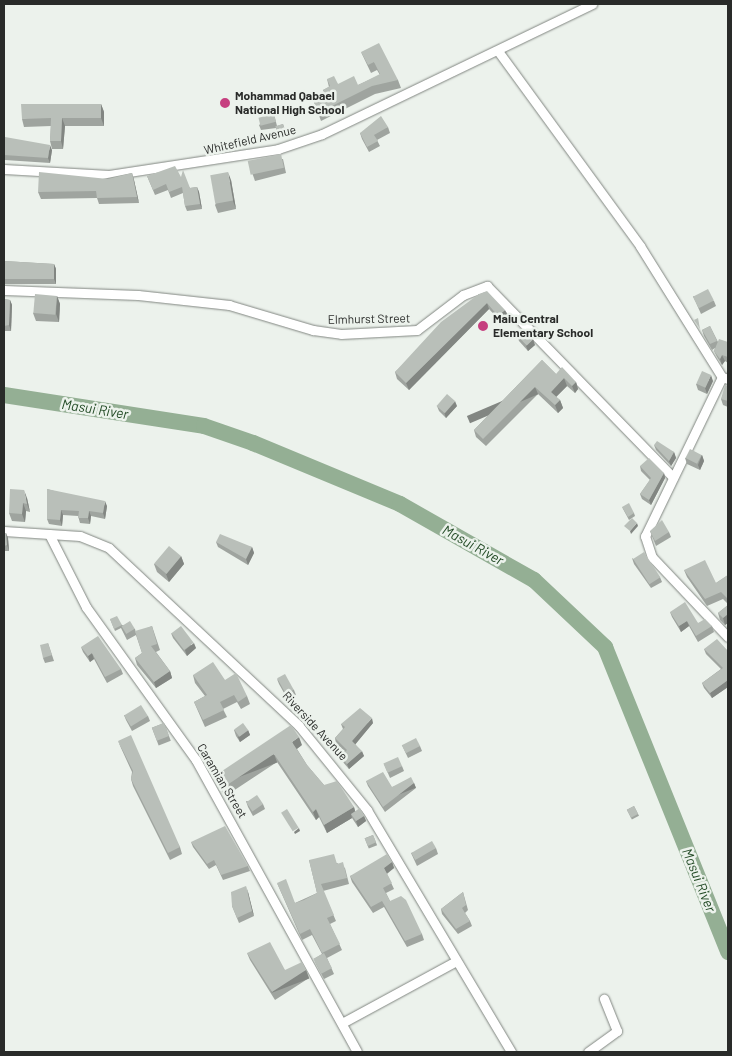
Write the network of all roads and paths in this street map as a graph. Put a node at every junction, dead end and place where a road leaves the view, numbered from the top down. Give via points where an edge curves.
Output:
1 (592, 4) edge
2 (498, 51) junction
3 (4, 170) edge
4 (4, 290) edge
5 (725, 378) edge
6 (673, 477) junction
7 (4, 531) edge
8 (48, 534) junction
9 (728, 637) edge
10 (456, 961) junction
11 (604, 998) dead end
12 (342, 1023) junction
13 (357, 1052) edge
14 (511, 1052) edge
15 (588, 1052) edge

1 - 2 street, Whitefield Avenue
2 - 3 street, Whitefield Avenue via 322,134 278,150 109,175
2 - 5 street via 640,246
4 - 6 street, Elmhurst Street via 138,295 229,305 336,334 417,330 463,295 487,286
5 - 6 street
6 - 9 street via 649,521 645,545
7 - 8 street, Riverside Avenue
8 - 10 street, Riverside Avenue via 80,536 109,548 299,726 367,810
8 - 12 street, Caramian Street via 86,607 196,760
10 - 12 street
10 - 14 street, Riverside Avenue
11 - 15 street via 617,1032
12 - 13 street, Caramian Street

